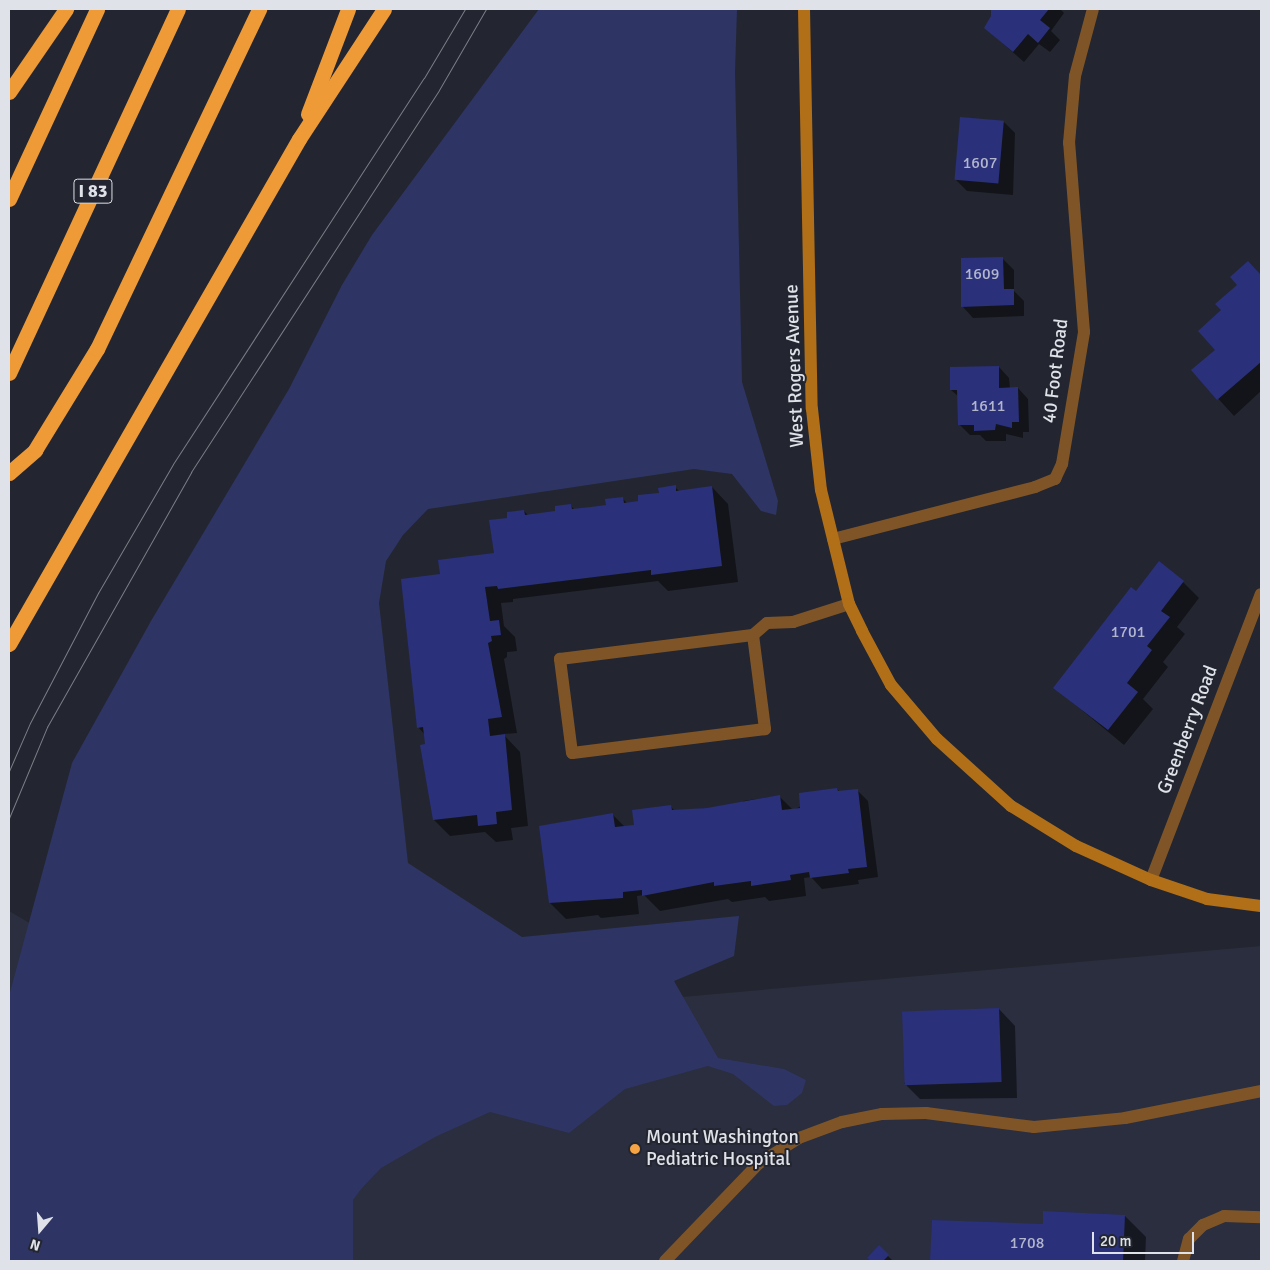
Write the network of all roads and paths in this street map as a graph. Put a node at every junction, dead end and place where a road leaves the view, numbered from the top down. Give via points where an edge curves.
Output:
1 (66, 9) edge
2 (97, 9) edge
3 (178, 9) edge
4 (259, 9) edge
5 (348, 9) edge
6 (384, 9) edge
7 (804, 9) edge
8 (1093, 9) edge
9 (9, 92) edge
10 (299, 139) junction
11 (9, 199) edge
12 (9, 373) edge
13 (9, 473) edge
14 (833, 539) junction
15 (1261, 594) edge
16 (849, 604) junction
17 (753, 635) junction
18 (9, 644) edge
19 (1151, 880) junction
20 (1261, 906) edge
21 (1261, 1091) edge
22 (1261, 1217) edge
23 (664, 1261) edge
24 (1183, 1261) edge

1 - 9 highway
2 - 11 highway
3 - 12 highway, I 83
4 - 13 highway via 97,349 35,450
5 - 10 highway
6 - 10 highway
7 - 14 street, West Rogers Avenue via 812,409 821,490
8 - 14 street, 40 Foot Road via 1075,76 1069,143 1084,332 1062,464 1055,479 1035,487
10 - 18 highway
14 - 16 street, West Rogers Avenue
15 - 19 street, Greenberry Road
16 - 17 street via 793,622 767,623
16 - 19 street, West Rogers Avenue via 891,685 937,739 971,772 1011,806 1076,846
17 - 17 street via 560,659 572,753 765,729
19 - 20 street, West Rogers Avenue via 1207,899
21 - 23 street via 1125,1118 1034,1127 926,1113 882,1114 842,1122 799,1138 758,1164
22 - 24 street via 1224,1216 1203,1225 1189,1239

